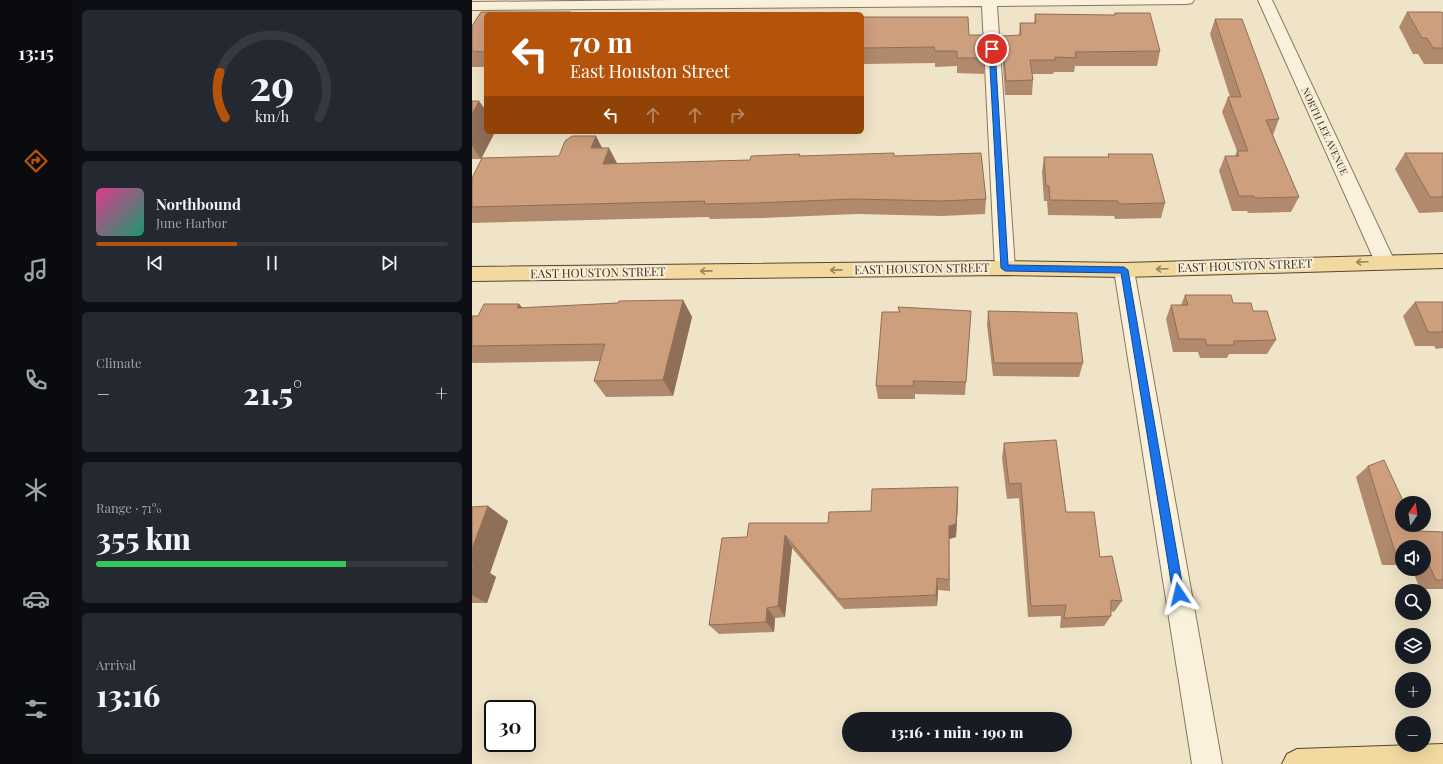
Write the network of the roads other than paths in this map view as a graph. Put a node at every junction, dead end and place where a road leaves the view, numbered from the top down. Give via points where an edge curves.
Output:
1 (1187, 0) edge
2 (1265, 0) edge
3 (989, 1) edge
4 (472, 6) edge
5 (1443, 261) edge
6 (1385, 262) junction
7 (1005, 268) junction
8 (1124, 270) junction
9 (472, 274) edge
10 (1443, 759) edge
11 (1207, 764) edge
12 (1297, 764) edge

1 - 3 street
2 - 6 street, NORTH LEE AVENUE
3 - 4 street
3 - 7 street
5 - 6 main road, EAST HOUSTON STREET
6 -> 8 main road, EAST HOUSTON STREET
7 - 8 main road, EAST HOUSTON STREET
7 -> 9 main road, EAST HOUSTON STREET
8 - 11 street
10 - 12 main road

